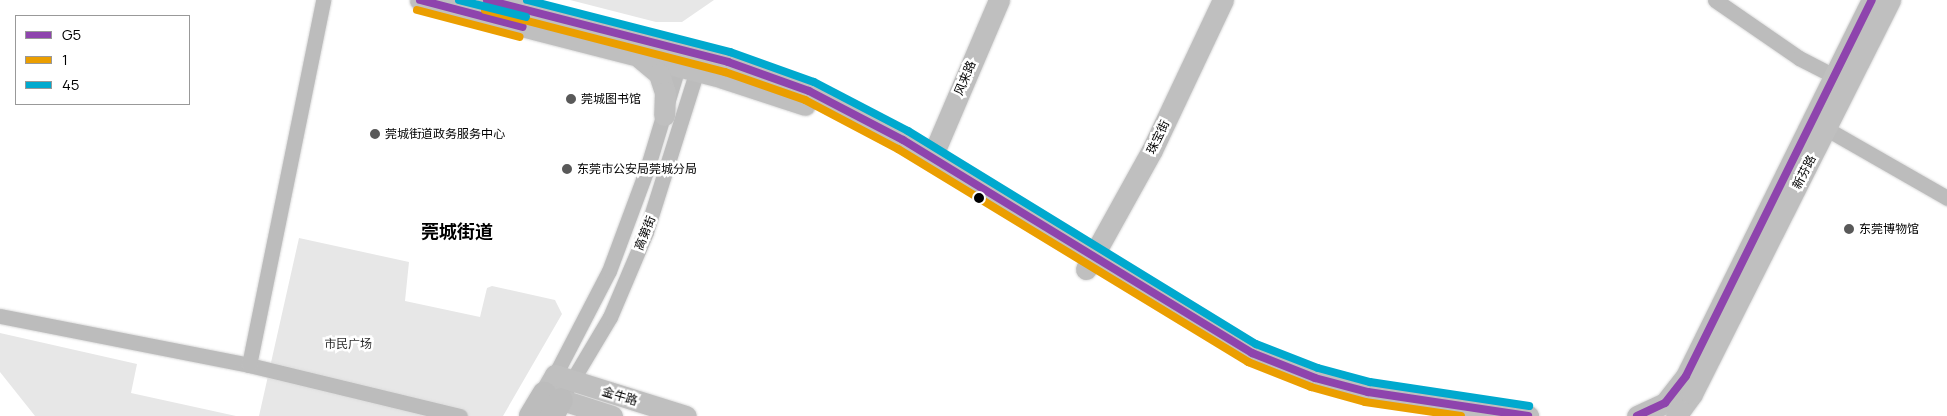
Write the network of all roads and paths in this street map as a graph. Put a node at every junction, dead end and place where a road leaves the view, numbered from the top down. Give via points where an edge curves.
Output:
1 (323, 0) edge
2 (420, 0) edge
3 (487, 0) edge
4 (999, 0) edge
5 (1223, 0) edge
6 (1716, 0) edge
7 (1872, 0) edge
8 (1890, 0) edge
9 (651, 54) junction
10 (690, 61) junction
11 (1841, 79) junction
12 (664, 115) junction
13 (1825, 128) junction
14 (932, 157) junction
15 (1947, 198) edge
16 (1090, 264) junction
17 (0, 316) edge
18 (1710, 341) junction
19 (249, 365) junction
20 (557, 393) edge
21 (1685, 412) edge
22 (460, 416) edge
23 (531, 416) edge
24 (612, 416) edge
25 (686, 416) edge
26 (1434, 416) edge
27 (1528, 416) edge
28 (1637, 416) edge

1 - 19 street
2 - 9 main road
3 - 9 main road
4 - 14 main road, 风来路
5 - 16 main road, 珠宝街 via 1152,150
6 - 11 street via 1799,58
7 - 11 main road, 新芬路
8 - 11 main road, 新芬路
9 - 10 main road
9 - 12 main road via 665,92
10 - 12 street, 高第街
10 - 14 main road via 809,91
10 - 16 main road via 804,104 898,151
10 - 20 street, 高第街 via 646,232 610,317
11 - 13 main road, 新芬路
11 - 18 main road, 新芬路
12 - 20 street, 高第街 via 610,270
13 - 15 street
13 - 18 main road, 新芬路
14 - 16 main road
16 - 26 main road via 1246,366 1311,391
16 - 27 main road via 1252,354 1315,378 1368,392
17 - 19 street
18 - 21 main road
18 - 21 main road via 1706,366
18 - 28 main road via 1676,392
19 - 22 street
20 - 23 main road
20 - 24 main road
20 - 25 main road, 金牛路

